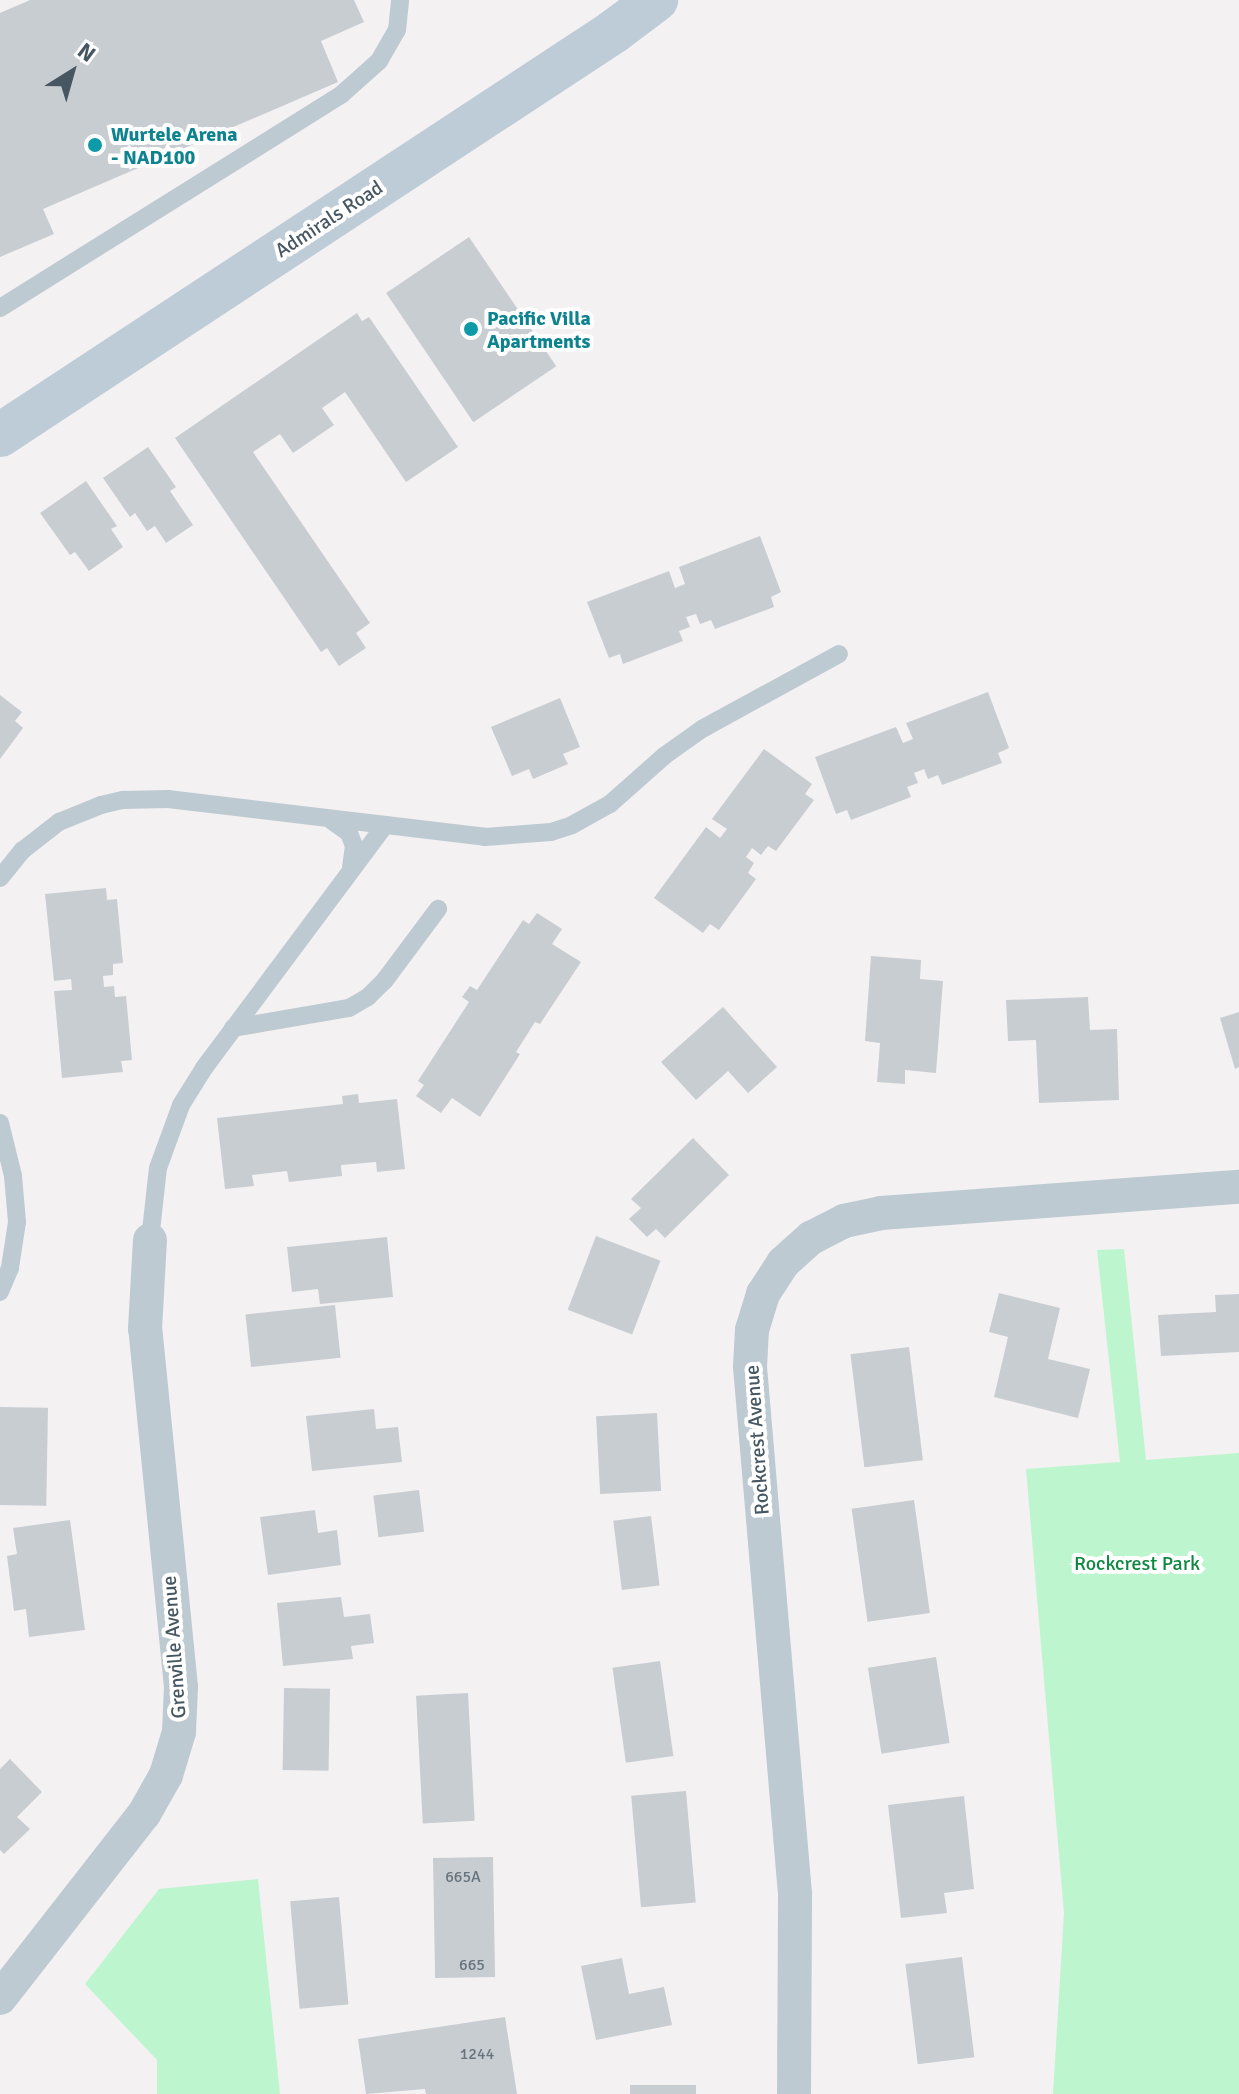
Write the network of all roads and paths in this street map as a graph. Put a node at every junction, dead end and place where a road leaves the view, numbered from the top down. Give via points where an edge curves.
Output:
1 (400, 0) edge
2 (656, 0) edge
3 (0, 308) edge
4 (0, 435) edge
5 (839, 654) dead end
6 (324, 818) junction
7 (385, 825) junction
8 (348, 874) junction
9 (0, 878) edge
10 (438, 909) dead end
11 (233, 1028) junction
12 (0, 1123) edge
13 (1239, 1187) edge
14 (150, 1240) joint
15 (0, 1292) edge
16 (3, 1989) edge
17 (794, 2094) edge

1 - 3 lane via 397,30 379,61 342,94
2 - 4 main road, Admirals Road
5 - 7 lane via 702,729 610,804 572,825 507,838
6 - 7 lane
6 - 8 lane via 349,833 354,861
6 - 9 lane via 168,799 123,800 59,822 23,850
7 - 8 lane
8 - 11 lane
10 - 11 lane via 368,997 349,1008
11 - 14 lane via 172,1125 158,1168
12 - 15 lane via 17,1222 10,1268
13 - 17 street, Rockcrest Avenue via 844,1221 811,1238 783,1263 763,1294 752,1330 750,1367 795,1894
14 - 16 street, Grenville Avenue via 145,1329 181,1687 179,1732 166,1775 144,1814

